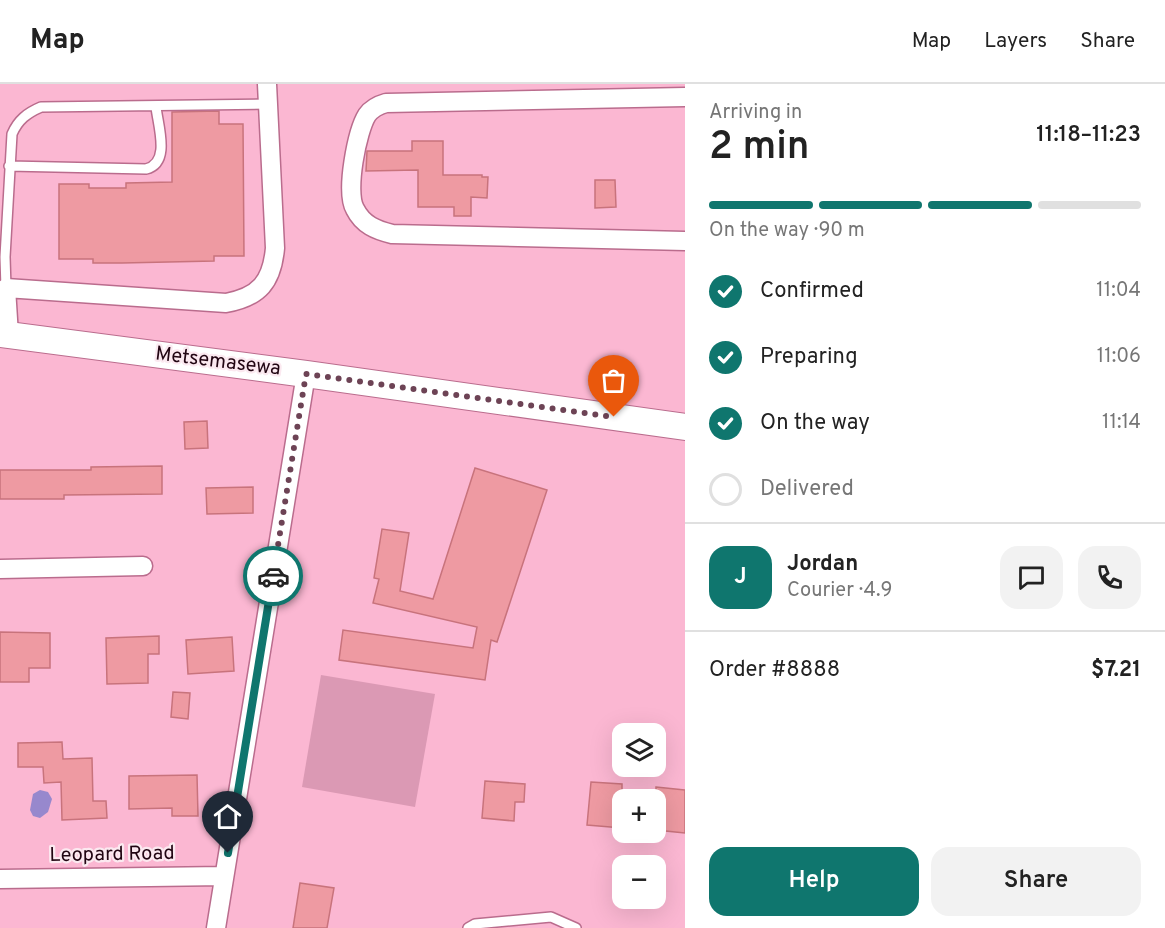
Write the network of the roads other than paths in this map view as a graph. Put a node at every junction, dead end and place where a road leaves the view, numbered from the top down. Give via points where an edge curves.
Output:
1 (267, 84) edge
2 (685, 97) edge
3 (268, 104) junction
4 (156, 107) junction
5 (9, 166) junction
6 (685, 241) edge
7 (2, 258) edge
8 (6, 288) junction
9 (5, 334) edge
10 (306, 374) junction
11 (685, 427) edge
12 (143, 566) dead end
13 (0, 569) edge
14 (224, 876) junction
15 (0, 879) edge
16 (216, 928) edge
17 (468, 928) edge
18 (576, 928) edge

1 - 3 street
2 - 6 street via 386,103 367,115 350,181 355,211 373,229 392,234
3 - 4 lane
3 - 8 street via 275,248 270,273 252,295 226,303
4 - 5 lane via 41,107 31,111 12,134
4 - 5 lane via 161,154 153,167
5 - 7 lane
7 - 8 lane
8 - 9 street
9 - 10 street, Metsemasewa
10 - 11 street, Metsemasewa
10 - 14 street
12 - 13 street
14 - 15 street, Leopard Road
14 - 16 street
17 - 18 lane via 475,924 551,917

